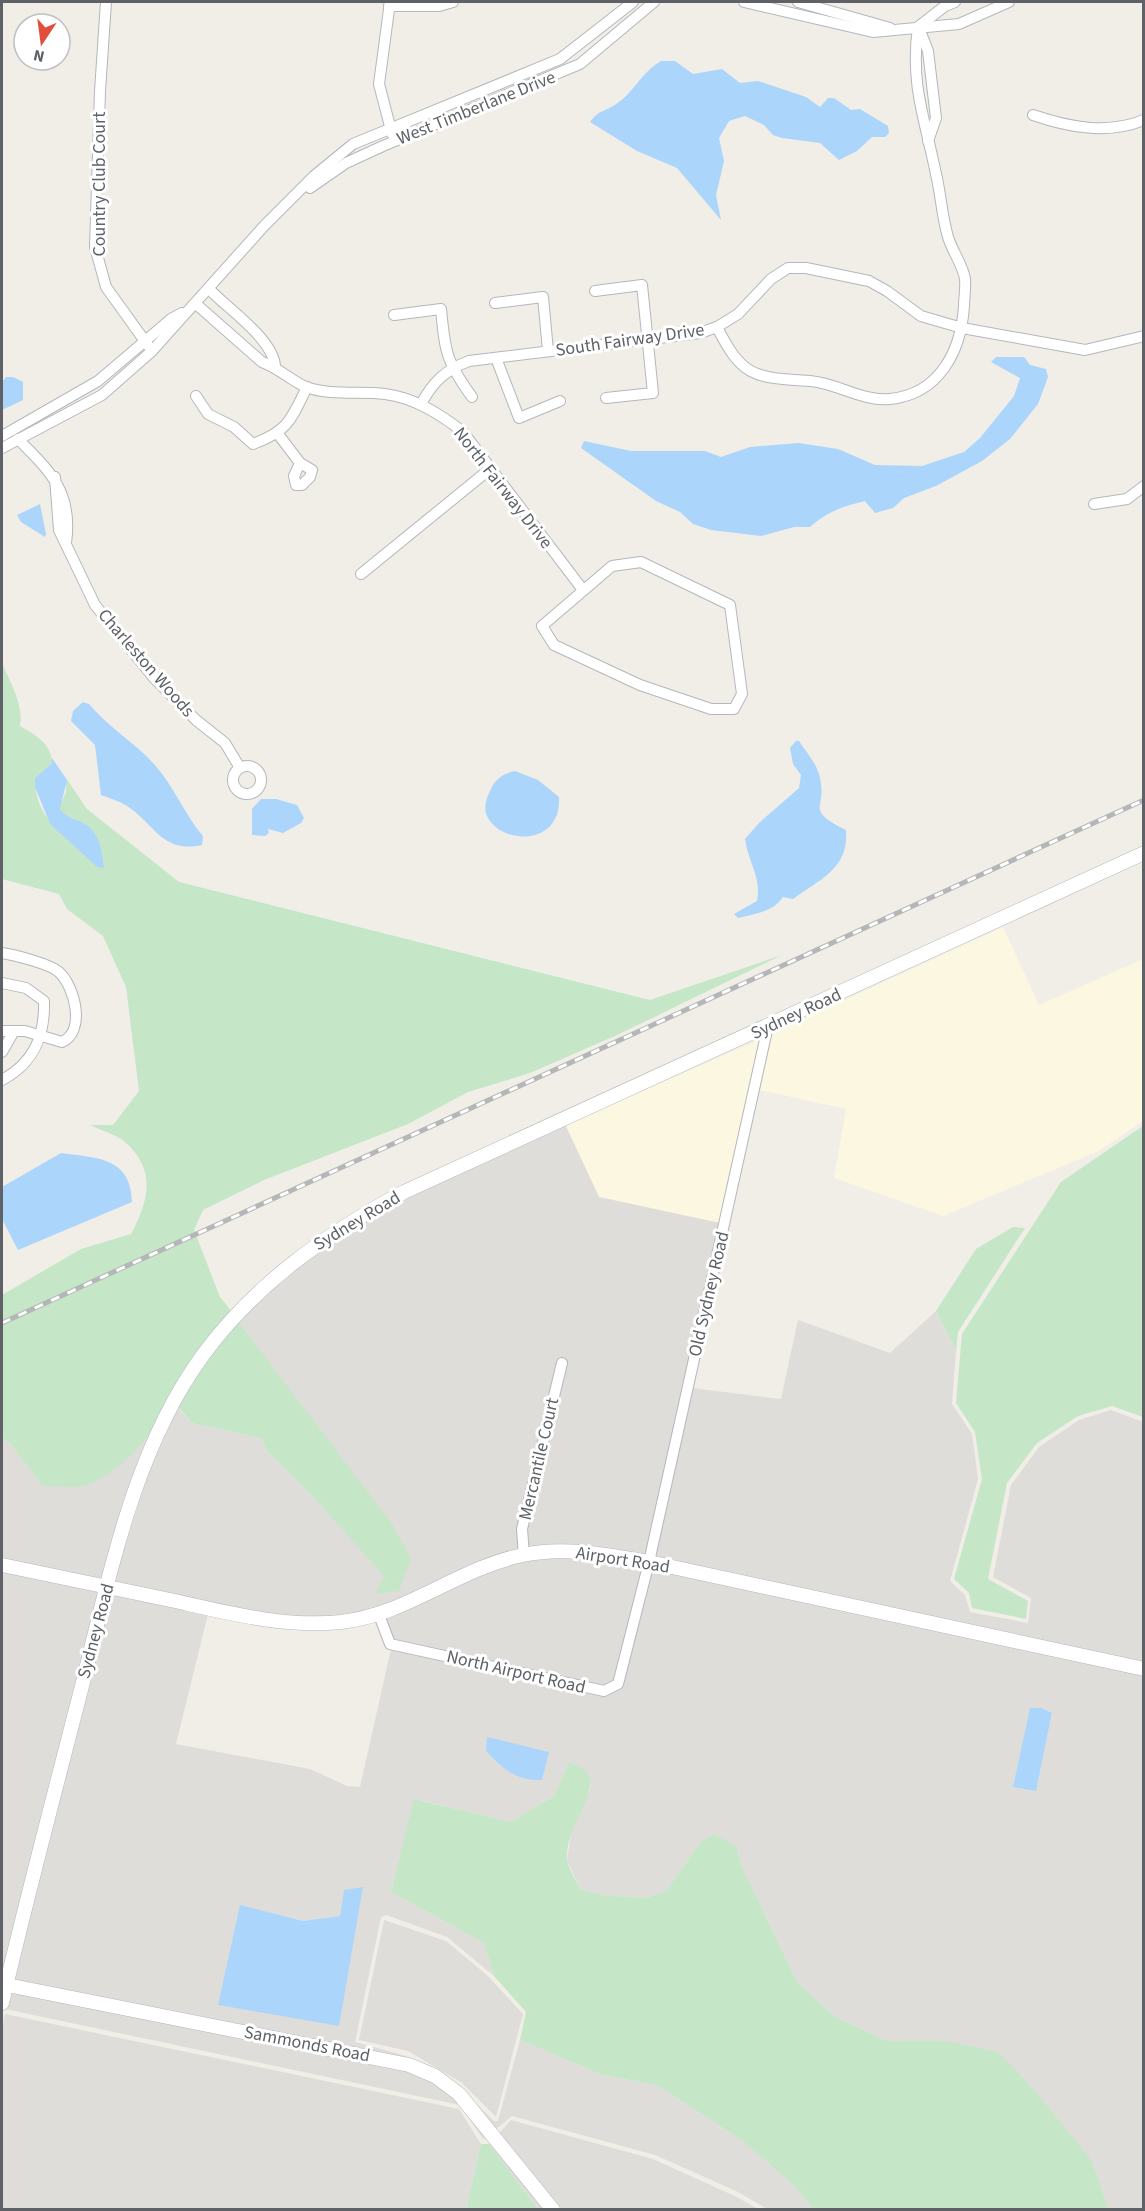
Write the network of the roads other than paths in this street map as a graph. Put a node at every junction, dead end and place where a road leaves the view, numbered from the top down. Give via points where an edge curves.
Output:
1 (106, 2) edge
2 (453, 2) edge
3 (633, 2) edge
4 (654, 2) edge
5 (744, 2) edge
6 (798, 2) edge
7 (955, 2) edge
8 (1009, 2) edge
9 (389, 4) edge
10 (918, 27) junction
11 (893, 29) junction
12 (1033, 116) dead end
13 (1143, 120) edge
14 (389, 129) junction
15 (396, 141) junction
16 (291, 202) junction
17 (209, 290) junction
18 (595, 291) dead end
19 (495, 303) dead end
20 (193, 306) junction
21 (393, 315) dead end
22 (717, 327) junction
23 (962, 327) junction
24 (1143, 336) edge
25 (647, 339) junction
26 (149, 347) junction
27 (548, 351) junction
28 (496, 358) junction
29 (275, 366) junction
30 (451, 368) junction
31 (307, 387) junction
32 (196, 396) dead end
33 (472, 397) dead end
34 (606, 398) dead end
35 (560, 401) dead end
36 (421, 404) junction
37 (278, 434) junction
38 (2, 436) edge
39 (18, 439) junction
40 (2, 447) edge
41 (300, 463) dead end
42 (490, 469) junction
43 (1143, 486) edge
44 (1094, 504) dead end
45 (361, 574) dead end
46 (583, 590) junction
47 (240, 768) dead end
48 (1143, 854) edge
49 (2, 953) edge
50 (2, 983) edge
51 (768, 1026) junction
52 (2, 1030) edge
53 (14, 1031) junction
54 (42, 1035) junction
55 (2, 1052) edge
56 (2, 1080) edge
57 (562, 1363) dead end
58 (524, 1555) junction
59 (649, 1562) junction
60 (2, 1565) edge
61 (107, 1587) junction
62 (379, 1615) junction
63 (1143, 1670) edge
64 (4, 1984) edge
65 (2, 2003) edge
66 (553, 2210) edge

1 - 26 street, Country Club Court via 95,247 106,287
2 - 9 street via 440,6
3 - 14 street, West Timberlane Drive via 560,59
4 - 15 street, West Timberlane Drive via 580,64
5 - 11 street via 873,32
6 - 11 street
7 - 10 street
8 - 10 street via 959,24
9 - 14 street via 380,84
10 - 11 street
10 - 23 street via 914,57 920,116 948,237 965,278
12 - 13 street via 1067,126 1104,128
14 - 15 street
14 - 16 street, West Timberlane Drive via 353,144 314,176
15 - 16 street, West Timberlane Drive via 346,163
16 - 17 street, West Timberlane Drive via 264,226
17 - 20 street, West Timberlane Drive
17 - 29 street via 262,339 274,355
18 - 25 street via 642,285
19 - 27 street via 543,297
20 - 26 street, West Timberlane Drive
20 - 29 street, North Fairway Drive via 262,362
21 - 30 street via 441,309 444,345
22 - 23 street, South Fairway Drive via 738,314 771,279 788,268 806,268 868,281 921,316
22 - 23 street via 732,358 756,375 824,382 888,399 916,393 939,378 951,359
22 - 25 street, South Fairway Drive via 700,333
23 - 24 street, South Fairway Drive via 1085,350
25 - 27 street, South Fairway Drive
25 - 34 street via 653,393
26 - 38 street, West Timberlane Drive
26 - 39 street, West Timberlane Drive via 102,395
27 - 28 street, South Fairway Drive
28 - 30 street, South Fairway Drive
28 - 35 street via 519,418
29 - 31 street, North Fairway Drive
30 - 33 street
30 - 36 street, South Fairway Drive via 432,384
31 - 36 street, North Fairway Drive via 386,394
31 - 37 street
32 - 37 street via 208,414 234,427 252,444
36 - 42 street, North Fairway Drive via 462,432
37 - 41 street
39 - 40 street, West Timberlane Drive
39 - 47 street, Charleston Woods via 55,477 59,530 95,605 154,678 225,743
42 - 45 street
42 - 46 street, North Fairway Drive
43 - 44 street via 1127,499
46 - 46 street via 543,626 554,645 640,685 711,710 734,709 742,694 730,605 641,562 612,566
48 - 51 street, Sydney Road
49 - 54 street via 58,972 69,987 77,1015 73,1032 62,1042
50 - 54 street via 26,988 44,1001
51 - 59 street, Old Sydney Road
51 - 61 street, Sydney Road via 405,1191 359,1216 270,1281 234,1316 202,1356 174,1402 152,1447
52 - 53 street
53 - 54 street
53 - 55 street
54 - 56 street via 36,1051
57 - 58 street, Mercantile Court via 522,1529
58 - 59 street, Airport Road via 580,1550
58 - 62 street, Airport Road via 494,1564
59 - 62 street, North Airport Road via 618,1684 604,1691 390,1644
59 - 63 street, Airport Road
60 - 61 street, Airport Road
61 - 62 street, Airport Road via 295,1623 340,1622
61 - 64 street, Sydney Road
64 - 65 street, Sydney Road
64 - 66 street, Sammonds Road via 409,2065 435,2076 459,2094

